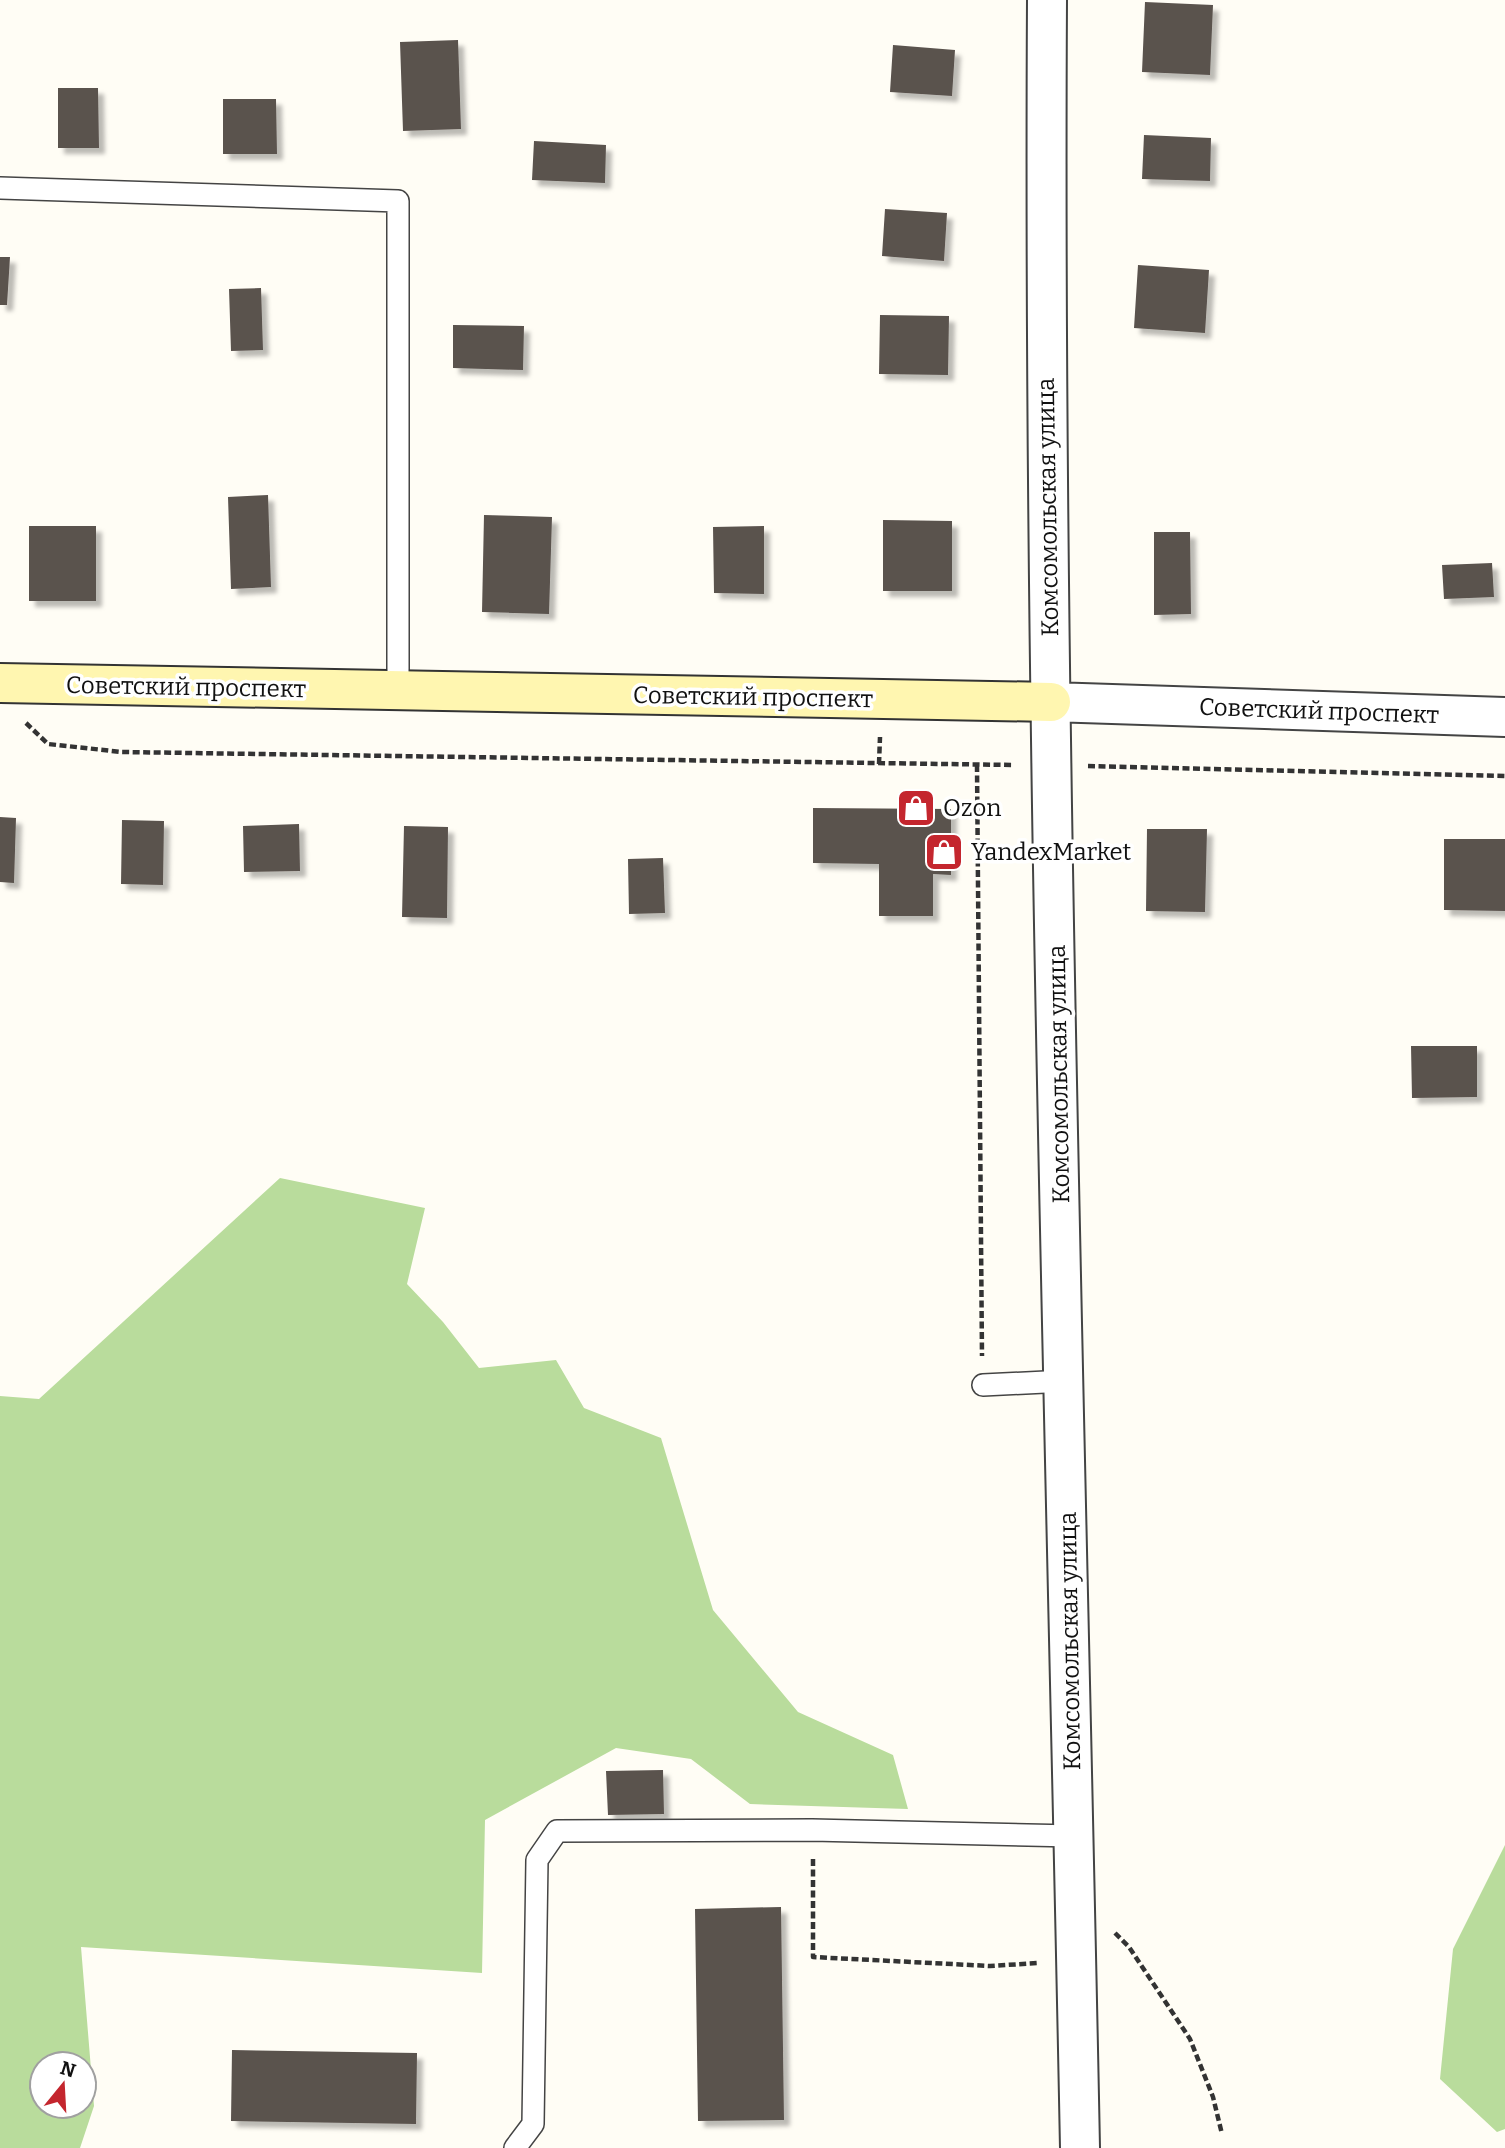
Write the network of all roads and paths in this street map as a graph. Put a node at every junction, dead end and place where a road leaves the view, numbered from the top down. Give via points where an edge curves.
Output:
1 (1047, 0) edge
2 (0, 188) edge
3 (0, 684) edge
4 (398, 691) junction
5 (1051, 702) junction
6 (19, 717) dead end
7 (1505, 717) edge
8 (977, 765) junction
9 (1052, 765) junction
10 (1505, 776) edge
11 (1065, 1381) junction
12 (983, 1385) joint
13 (813, 1830) junction
14 (1074, 1836) junction
15 (1075, 1892) junction
16 (1077, 1960) junction
17 (1222, 2134) dead end
18 (515, 2148) edge
19 (1080, 2148) edge

1 - 5 street, Комсомольская улица via 1045,332
2 - 4 lane via 398,201
3 - 4 street, Советский проспект
4 - 5 street, Советский проспект
5 - 7 street, Советский проспект
5 - 9 street, Комсомольская улица
6 - 8 path via 48,744 122,752
8 - 9 path
8 - 12 path
9 - 10 path
9 - 11 street, Комсомольская улица
11 - 12 lane
11 - 14 street, Комсомольская улица
13 - 14 lane
13 - 16 path via 813,1957 990,1966
13 - 18 lane via 557,1831 537,1860 533,2123
14 - 15 street, Комсомольская улица
15 - 16 street, Комсомольская улица
15 - 17 path via 1129,1947 1190,2039
16 - 19 street, Комсомольская улица

